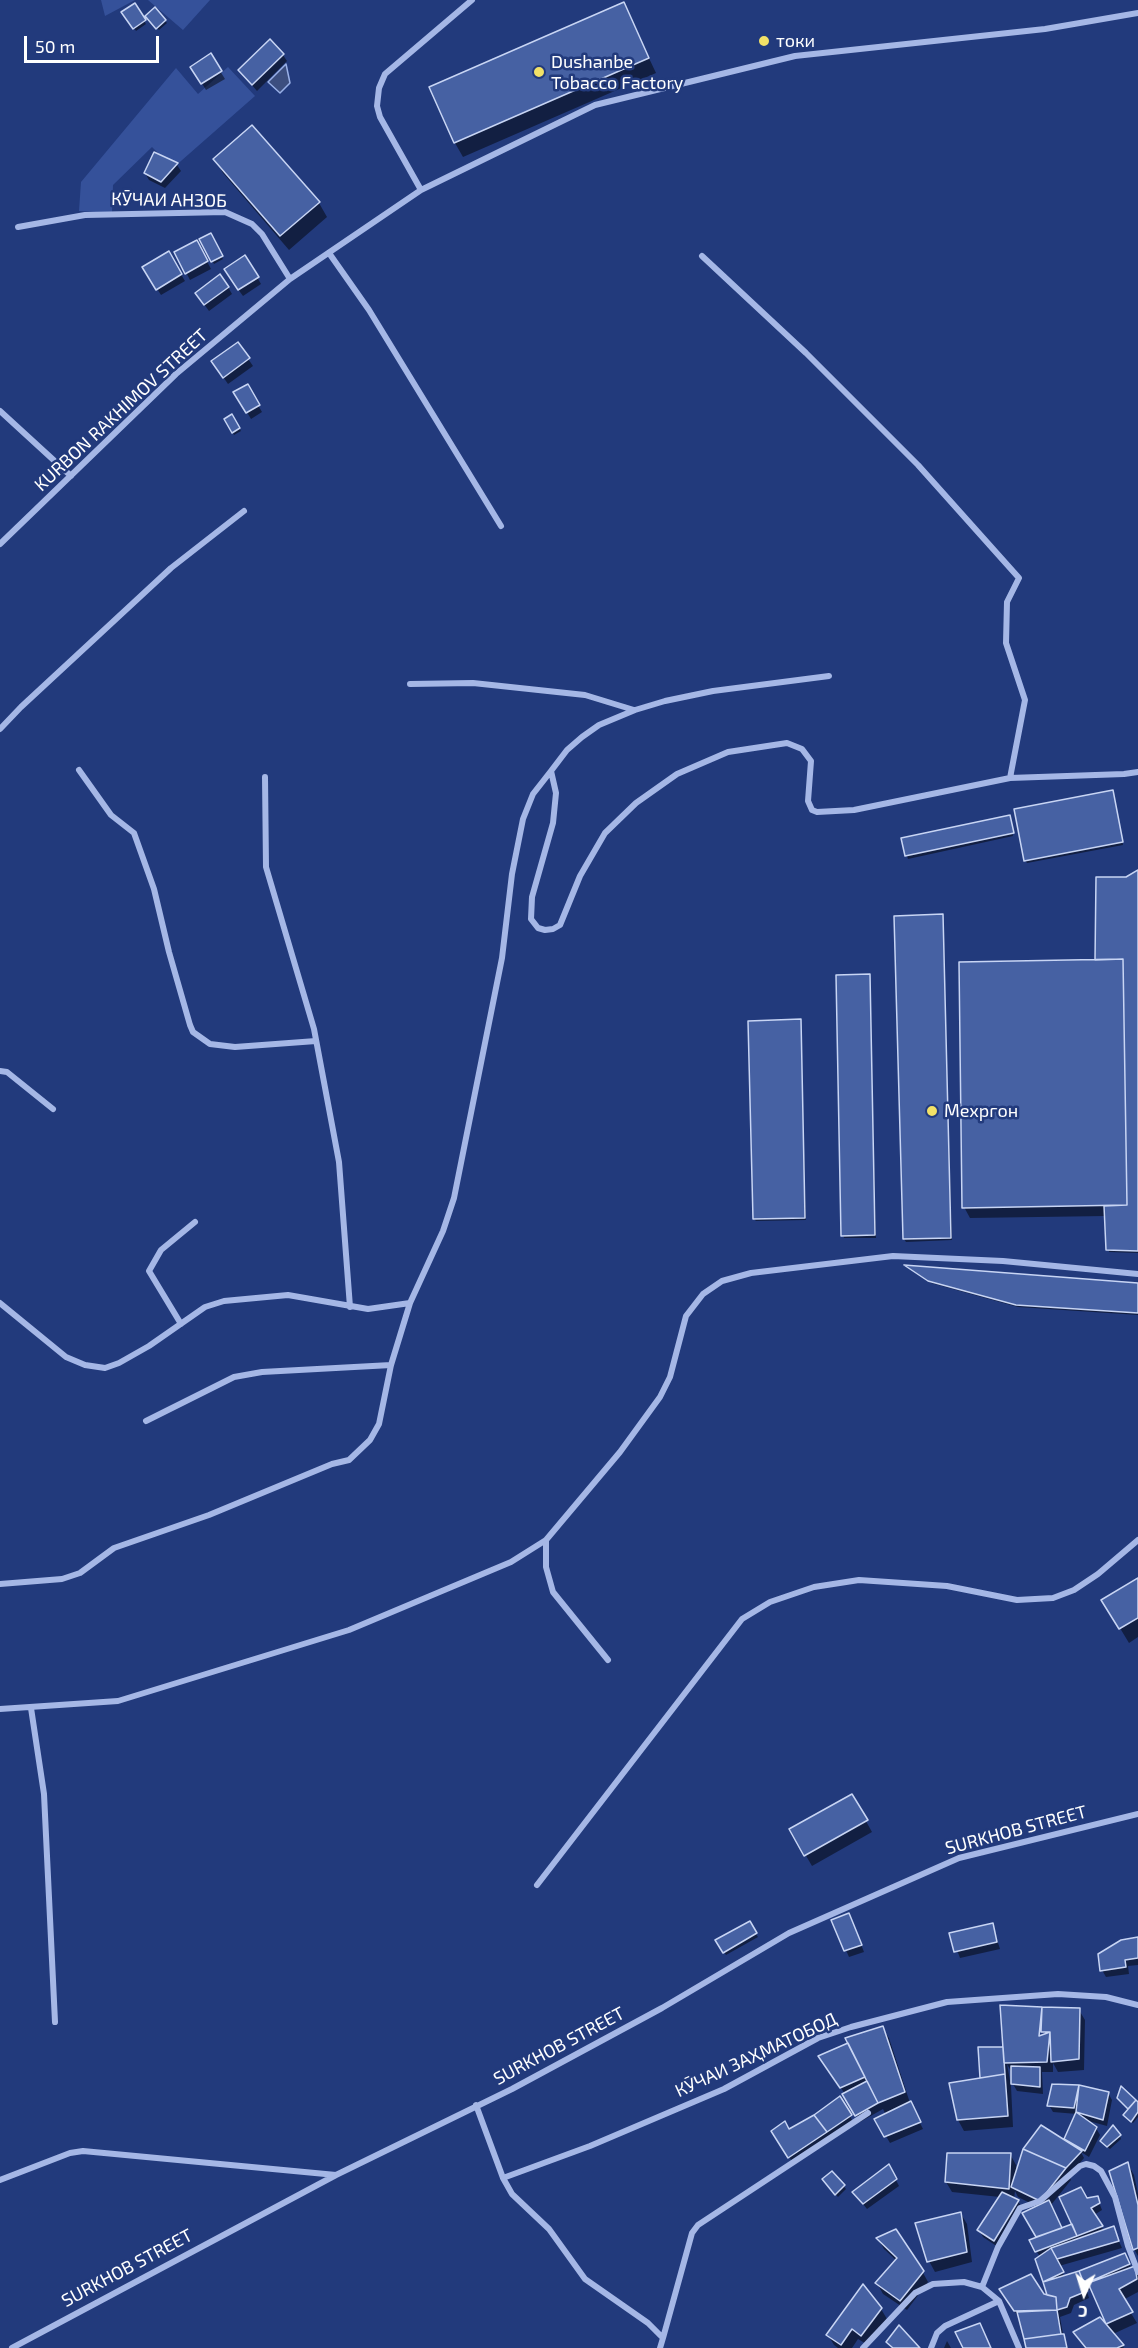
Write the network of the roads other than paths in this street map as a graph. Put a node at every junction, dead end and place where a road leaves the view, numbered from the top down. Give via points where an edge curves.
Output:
1 (472, 0) edge
2 (1138, 13) edge
3 (421, 190) junction
4 (18, 227) dead end
5 (329, 253) junction
6 (702, 256) dead end
7 (290, 279) junction
8 (0, 411) edge
9 (71, 476) junction
10 (244, 511) dead end
11 (501, 526) dead end
12 (0, 544) edge
13 (829, 676) dead end
14 (410, 684) dead end
15 (634, 710) junction
16 (0, 729) edge
17 (79, 770) dead end
18 (551, 771) junction
19 (1138, 772) edge
20 (265, 777) dead end
21 (1010, 778) junction
22 (315, 1041) junction
23 (0, 1071) edge
24 (53, 1109) dead end
25 (195, 1222) dead end
26 (1138, 1274) edge
27 (0, 1303) edge
28 (410, 1303) junction
29 (350, 1307) junction
30 (181, 1324) junction
31 (391, 1365) junction
32 (146, 1421) dead end
33 (546, 1540) junction
34 (1138, 1540) edge
35 (0, 1584) edge
36 (608, 1660) dead end
37 (32, 1708) junction
38 (0, 1709) edge
39 (1138, 1814) edge
40 (537, 1885) dead end
41 (1138, 2006) edge
42 (55, 2022) dead end
43 (476, 2105) junction
44 (868, 2113) dead end
45 (336, 2175) junction
46 (502, 2178) junction
47 (0, 2180) edge
48 (1138, 2272) edge
49 (982, 2287) junction
50 (999, 2301) junction
51 (663, 2337) junction
52 (12, 2348) edge
53 (660, 2348) edge
54 (863, 2348) edge
55 (931, 2348) edge
56 (1019, 2348) edge

1 - 3 street via 385,75 379,88 380,117
2 - 3 street, KURBON RAKHIMOV STREET via 1045,29 795,56 596,105
3 - 5 street, KURBON RAKHIMOV STREET
4 - 7 street, КӮЧАИ АНЗОБ via 85,215 225,212 252,224 262,234
5 - 7 street, KURBON RAKHIMOV STREET
5 - 11 street via 369,310
6 - 21 street via 918,465 1019,578 1007,602 1006,643 1025,700
7 - 9 street, KURBON RAKHIMOV STREET via 176,374
8 - 9 street
9 - 12 street, KURBON RAKHIMOV STREET
10 - 16 street via 171,568
13 - 15 street via 713,691
14 - 15 street via 473,683 585,695
15 - 18 street via 582,736
17 - 22 street via 111,814 134,833 194,1032 210,1044 235,1047
18 - 21 street via 554,823 532,897 531,919 545,930 560,926 580,876 605,833 636,803 677,774 728,752 787,743 802,749 811,761 808,801 817,812 854,810
18 - 28 street via 533,794 524,819 512,874 502,958 454,1198
19 - 21 street
20 - 22 street via 267,867
22 - 29 street via 339,1162
23 - 24 street via 7,1072
25 - 30 street via 161,1250 149,1271
26 - 33 street via 1003,1261 893,1256 751,1273 722,1281 703,1294 687,1316 670,1377 660,1397 620,1452
27 - 30 street via 66,1358 105,1368 149,1346
28 - 29 street via 368,1309
28 - 31 street
29 - 30 street via 288,1295 260,1296 206,1307
31 - 32 street via 262,1371 234,1377
31 - 35 street via 379,1424 370,1440 349,1460 114,1548 80,1573 62,1579
33 - 36 street via 546,1567 553,1592
33 - 37 street via 511,1562 349,1630 118,1701
34 - 40 street via 1090,1580 1053,1598 1017,1600 946,1586 859,1580 814,1587 770,1602 741,1619
37 - 38 street
37 - 42 street via 44,1794
39 - 43 street, SURKHOB STREET via 959,1858 842,1909 789,1933 662,2008
41 - 46 street, КӮЧАИ ЗАҲМАТОБОД via 1106,1997 1058,1994 946,2002 851,2027 818,2038 724,2089 590,2146
43 - 45 street, SURKHOB STREET
43 - 46 street
44 - 51 street via 698,2225 692,2233
45 - 47 street via 83,2151
45 - 52 street, SURKHOB STREET
46 - 51 street via 512,2194 549,2229 585,2279
48 - 49 street via 1115,2197 1101,2170 1086,2164 1040,2201 1020,2208
49 - 50 street
49 - 54 street via 963,2282 933,2284 915,2293
50 - 55 street via 945,2325
50 - 56 street
51 - 53 street

